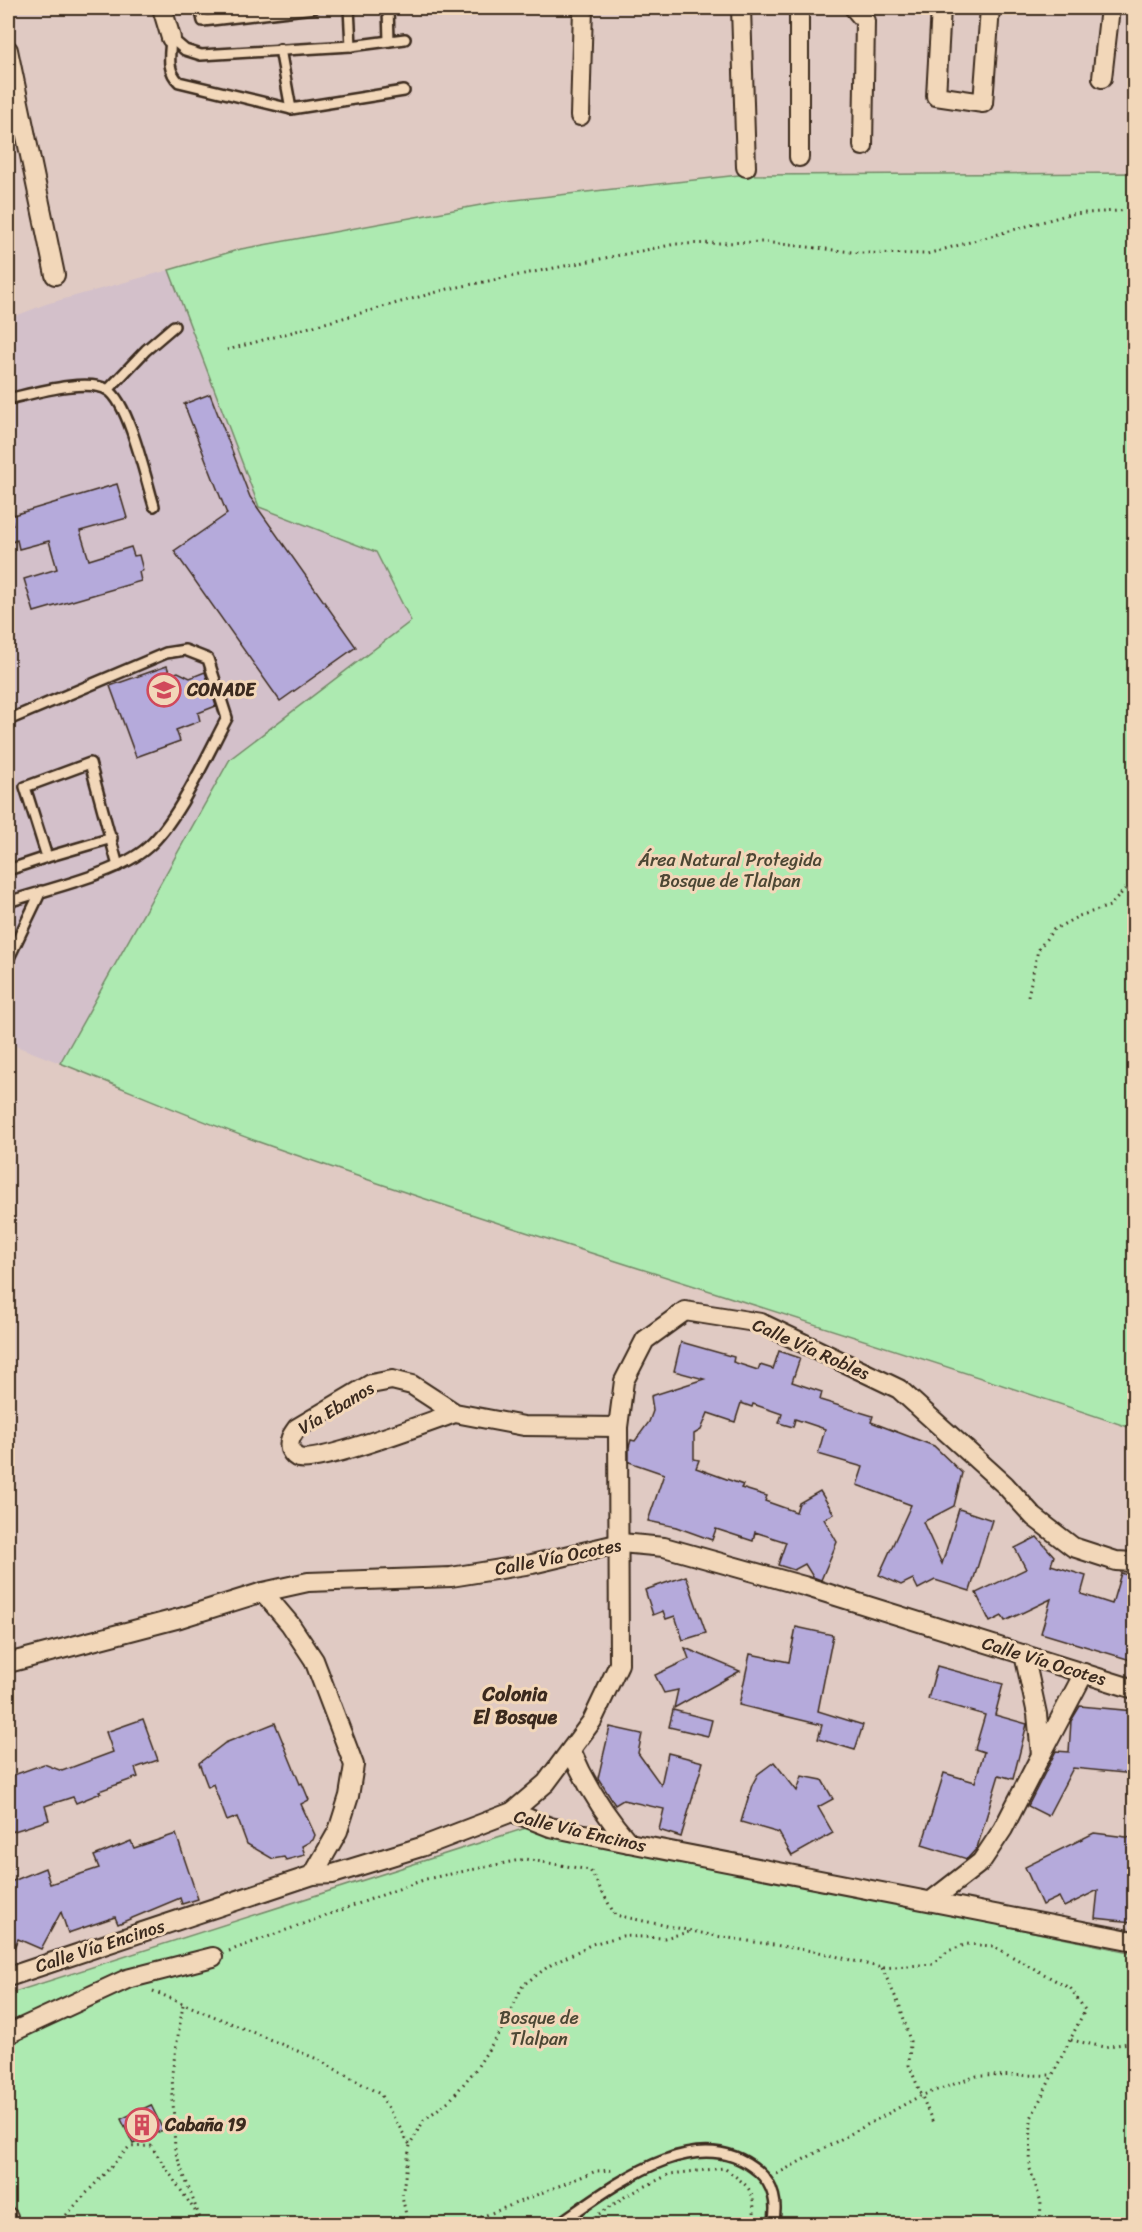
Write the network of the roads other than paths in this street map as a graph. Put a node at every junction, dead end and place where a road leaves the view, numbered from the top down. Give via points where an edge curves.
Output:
1 (162, 8) edge
2 (200, 8) edge
3 (314, 8) edge
4 (349, 8) edge
5 (388, 8) edge
6 (583, 8) edge
7 (741, 8) edge
8 (799, 8) edge
9 (854, 8) edge
10 (940, 8) edge
11 (990, 8) edge
12 (1110, 8) edge
13 (171, 38) junction
14 (405, 39) dead end
15 (389, 42) junction
16 (351, 46) junction
17 (280, 49) junction
18 (8, 50) edge
19 (1102, 78) dead end
20 (404, 91) dead end
21 (291, 109) junction
22 (580, 116) dead end
23 (863, 146) dead end
24 (800, 157) dead end
25 (746, 167) dead end
26 (54, 275) dead end
27 (174, 326) dead end
28 (108, 390) junction
29 (8, 399) edge
30 (154, 506) dead end
31 (8, 720) edge
32 (112, 838) junction
33 (47, 857) junction
34 (118, 866) junction
35 (8, 870) edge
36 (41, 891) junction
37 (8, 902) edge
38 (8, 960) edge
39 (455, 1413) junction
40 (618, 1427) junction
41 (621, 1543) junction
42 (1134, 1562) edge
43 (263, 1592) junction
44 (1024, 1654) junction
45 (8, 1663) edge
46 (1084, 1673) junction
47 (1134, 1689) edge
48 (571, 1750) junction
49 (1041, 1755) junction
50 (512, 1812) junction
51 (629, 1843) junction
52 (313, 1875) junction
53 (931, 1901) junction
54 (1134, 1941) edge
55 (213, 1957) road end
56 (8, 1977) edge
57 (8, 2034) edge
58 (8, 2217) edge
59 (9, 2224) edge
60 (558, 2224) edge
61 (772, 2224) edge

1 - 13 street
2 - 3 lane via 204,21
4 - 16 lane
5 - 15 lane
6 - 22 street
7 - 25 street
8 - 24 street
9 - 23 street via 866,21
10 - 11 street via 936,96 982,103
12 - 19 street
13 - 17 lane via 185,50 201,54
13 - 21 lane via 169,64 172,76 179,82
14 - 15 lane
15 - 16 lane
16 - 17 lane
17 - 21 lane
18 - 26 street
20 - 21 lane
27 - 28 lane
28 - 29 lane via 63,387
28 - 30 lane via 123,406
31 - 34 lane via 166,653 185,650 208,659 227,718 172,818 148,847
32 - 33 lane
32 - 33 lane via 90,763 25,786
32 - 34 lane
33 - 35 lane
34 - 36 lane
36 - 37 lane
36 - 38 lane
39 - 39 street, Vía Ebanos via 412,1385 392,1380 371,1384 297,1428 289,1445 298,1458 324,1456
39 - 40 street, Vía Ebanos via 524,1426
40 - 41 street, Calle Vía Robles
40 - 42 street, Calle Vía Robles via 624,1381 645,1340 661,1328 685,1311 761,1323 898,1389 1005,1485 1034,1517 1073,1547 1116,1561
41 - 43 street, Calle Vía Ocotes via 532,1564 451,1577 308,1582
41 - 44 street, Calle Vía Ocotes via 664,1547
41 - 48 street, Calle Vía Robles via 619,1664 592,1721
43 - 45 street, Calle Vía Ocotes
43 - 52 street via 314,1660 354,1766 338,1831
44 - 46 street, Calle Vía Ocotes
44 - 49 street
46 - 47 street, Calle Vía Ocotes
46 - 49 street
48 - 50 street, Calle Vía Robles via 546,1783
48 - 51 street via 585,1785
49 - 53 street via 1003,1829 981,1862
50 - 51 street, Calle Vía Encinos via 550,1827
50 - 52 street, Calle Vía Encinos via 333,1875
51 - 53 street, Calle Vía Encinos
52 - 56 street, Calle Vía Encinos
53 - 54 street, Calle Vía Encinos
55 - 57 street via 128,1979
58 - 59 street
60 - 61 lane via 623,2179 666,2159 713,2150 744,2158 768,2179 777,2208

